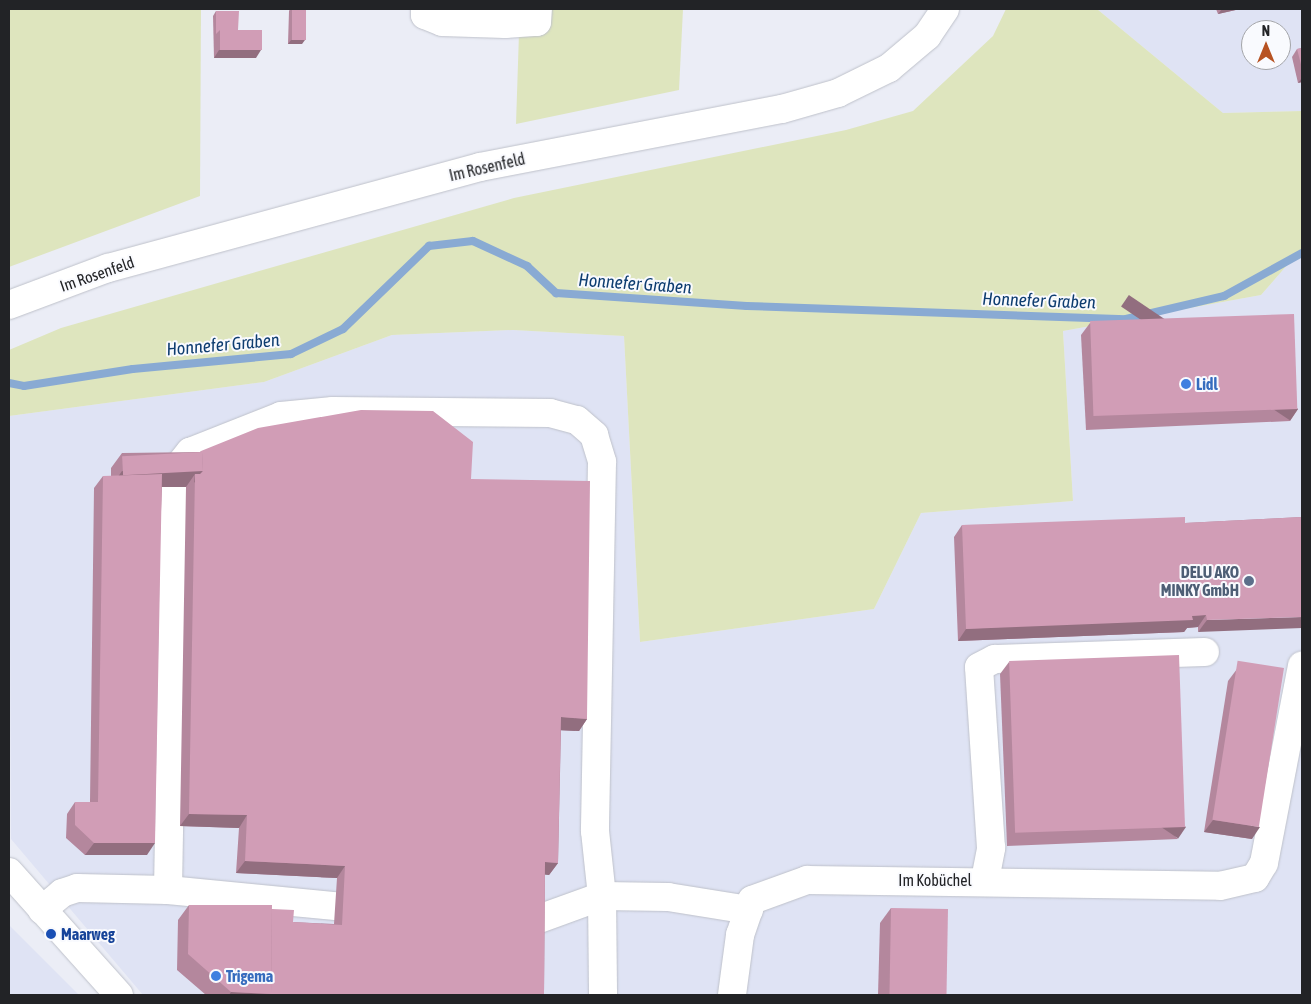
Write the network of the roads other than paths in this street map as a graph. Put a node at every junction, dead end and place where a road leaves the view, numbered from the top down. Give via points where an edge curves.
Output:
1 (425, 9) edge
2 (538, 9) edge
3 (946, 9) edge
4 (9, 305) edge
5 (1205, 652) dead end
6 (1302, 666) edge
7 (9, 872) edge
8 (985, 880) junction
9 (168, 890) junction
10 (602, 896) junction
11 (335, 906) dead end
12 (42, 910) junction
13 (749, 910) junction
14 (536, 920) edge
15 (119, 995) edge
16 (603, 995) edge
17 (732, 995) edge

1 - 2 street via 425,15 442,22 505,24 537,22
3 - 4 street, Im Rosenfeld via 927,36 889,68 838,93 782,109 461,172 108,268
5 - 8 street via 995,659 979,667 991,848
6 - 8 street, Im Kobüchel via 1264,863 1255,878 1220,886
7 - 12 street
8 - 13 street, Im Kobüchel via 807,880 752,900
9 - 10 street via 176,477 190,452 243,428 281,416 333,411 550,413 577,420 594,435 602,462 595,831
9 - 11 street
9 - 12 street via 78,888 62,893
10 - 13 street via 668,897
10 - 14 street via 572,910
10 - 16 street
12 - 15 street
13 - 17 street, Im Kobüchel via 740,935

